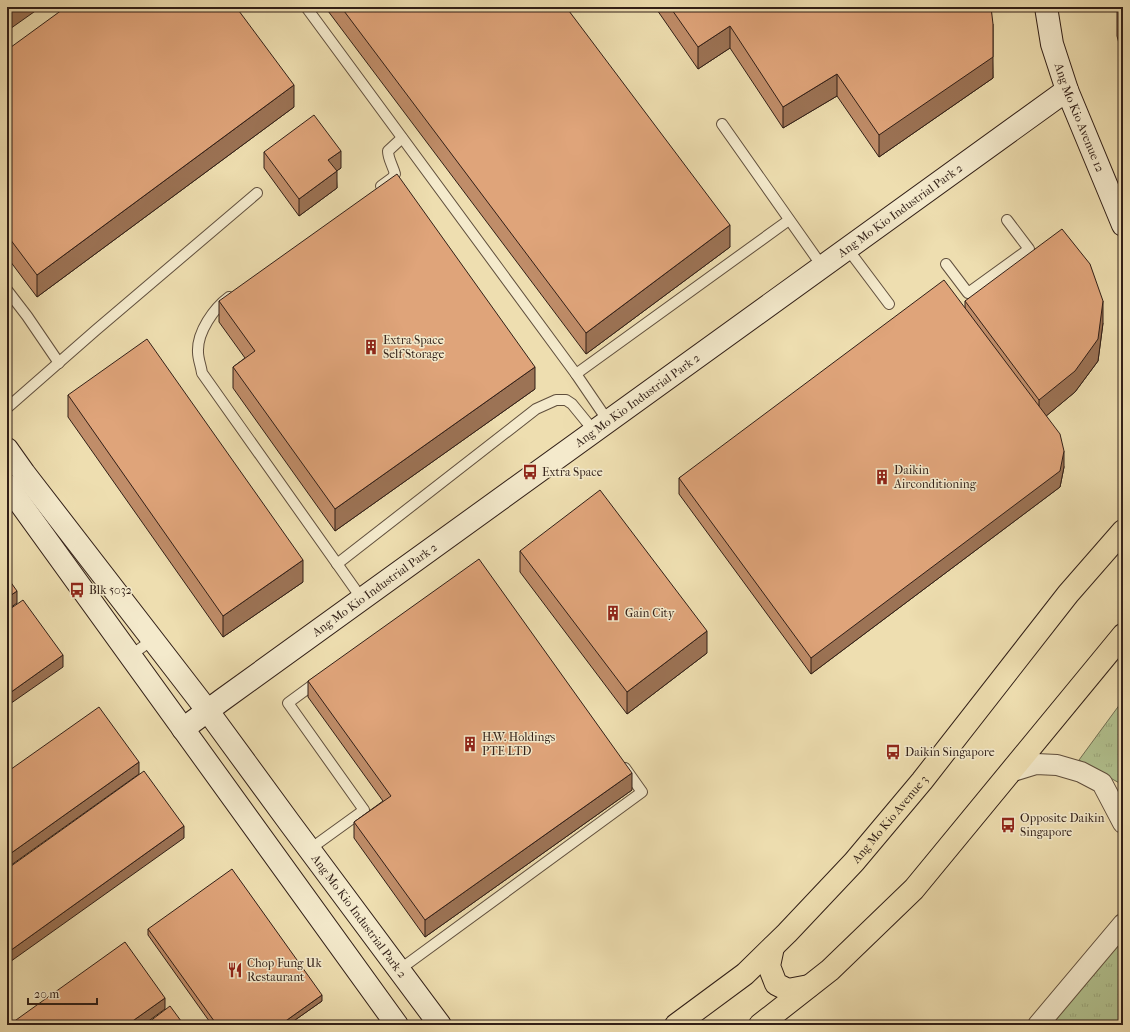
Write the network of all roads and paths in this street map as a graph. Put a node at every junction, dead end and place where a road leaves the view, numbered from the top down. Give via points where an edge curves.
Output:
1 (306, 7) edge
2 (1046, 7) edge
3 (1067, 90) junction
4 (722, 124) dead end
5 (402, 138) junction
6 (373, 192) edge
7 (257, 193) dead end
8 (789, 220) junction
9 (1007, 220) dead end
10 (1123, 225) edge
11 (847, 248) junction
12 (946, 264) dead end
13 (822, 266) junction
14 (239, 289) edge
15 (7, 290) edge
16 (889, 304) dead end
17 (59, 362) junction
18 (576, 374) junction
19 (7, 408) edge
20 (601, 426) junction
21 (7, 450) edge
22 (14, 480) edge
23 (1123, 532) edge
24 (337, 564) junction
25 (362, 599) junction
26 (1123, 635) edge
27 (152, 640) junction
28 (130, 656) junction
29 (327, 675) edge
30 (207, 710) junction
31 (184, 729) junction
32 (619, 759) edge
33 (1010, 772) junction
34 (1123, 823) edge
35 (310, 849) junction
36 (1123, 924) edge
37 (773, 947) junction
38 (399, 970) junction
39 (809, 986) junction
40 (397, 1025) edge
41 (440, 1025) edge
42 (676, 1025) edge
43 (760, 1025) edge
44 (1038, 1025) edge

1 - 5 lane
2 - 3 street, Ang Mo Kio Avenue 12 via 1052,44
3 - 10 street, Ang Mo Kio Avenue 12
3 - 11 street, Ang Mo Kio Industrial Park 2
4 - 8 lane
5 - 6 lane via 388,151 395,174
5 - 18 lane
7 - 17 lane
8 - 13 lane
8 - 18 lane
9 - 12 lane via 1029,249 968,293
11 - 13 street, Ang Mo Kio Industrial Park 2
11 - 16 lane
13 - 20 street, Ang Mo Kio Industrial Park 2
14 - 24 lane via 220,303 201,331 198,351 202,373
15 - 17 lane
17 - 19 lane
18 - 20 lane
20 - 24 lane via 566,400 556,400 536,409
20 - 25 street, Ang Mo Kio Industrial Park 2
21 - 22 street, Ang Mo Kio Industrial Park 2
22 - 27 street, Ang Mo Kio Industrial Park 2
22 - 28 street, Ang Mo Kio Industrial Park 2
23 - 37 highway, Ang Mo Kio Avenue 3 via 1068,594 922,781 859,856
24 - 25 lane
25 - 30 street, Ang Mo Kio Industrial Park 2
26 - 33 highway
27 - 28 lane
27 - 30 street, Ang Mo Kio Industrial Park 2
28 - 31 street, Ang Mo Kio Industrial Park 2
29 - 35 lane via 288,703 364,810
30 - 31 street, Ang Mo Kio Industrial Park 2
30 - 35 street, Ang Mo Kio Industrial Park 2
31 - 40 street, Ang Mo Kio Industrial Park 2
32 - 38 lane via 642,792
33 - 34 street via 1036,764 1056,765 1081,772 1102,783
33 - 39 highway via 914,889 830,970
35 - 38 street, Ang Mo Kio Industrial Park 2
36 - 44 street
37 - 39 highway via 769,966 776,984 788,990
37 - 42 highway, Ang Mo Kio Avenue 3 via 745,974
38 - 41 street, Ang Mo Kio Industrial Park 2
39 - 43 highway

